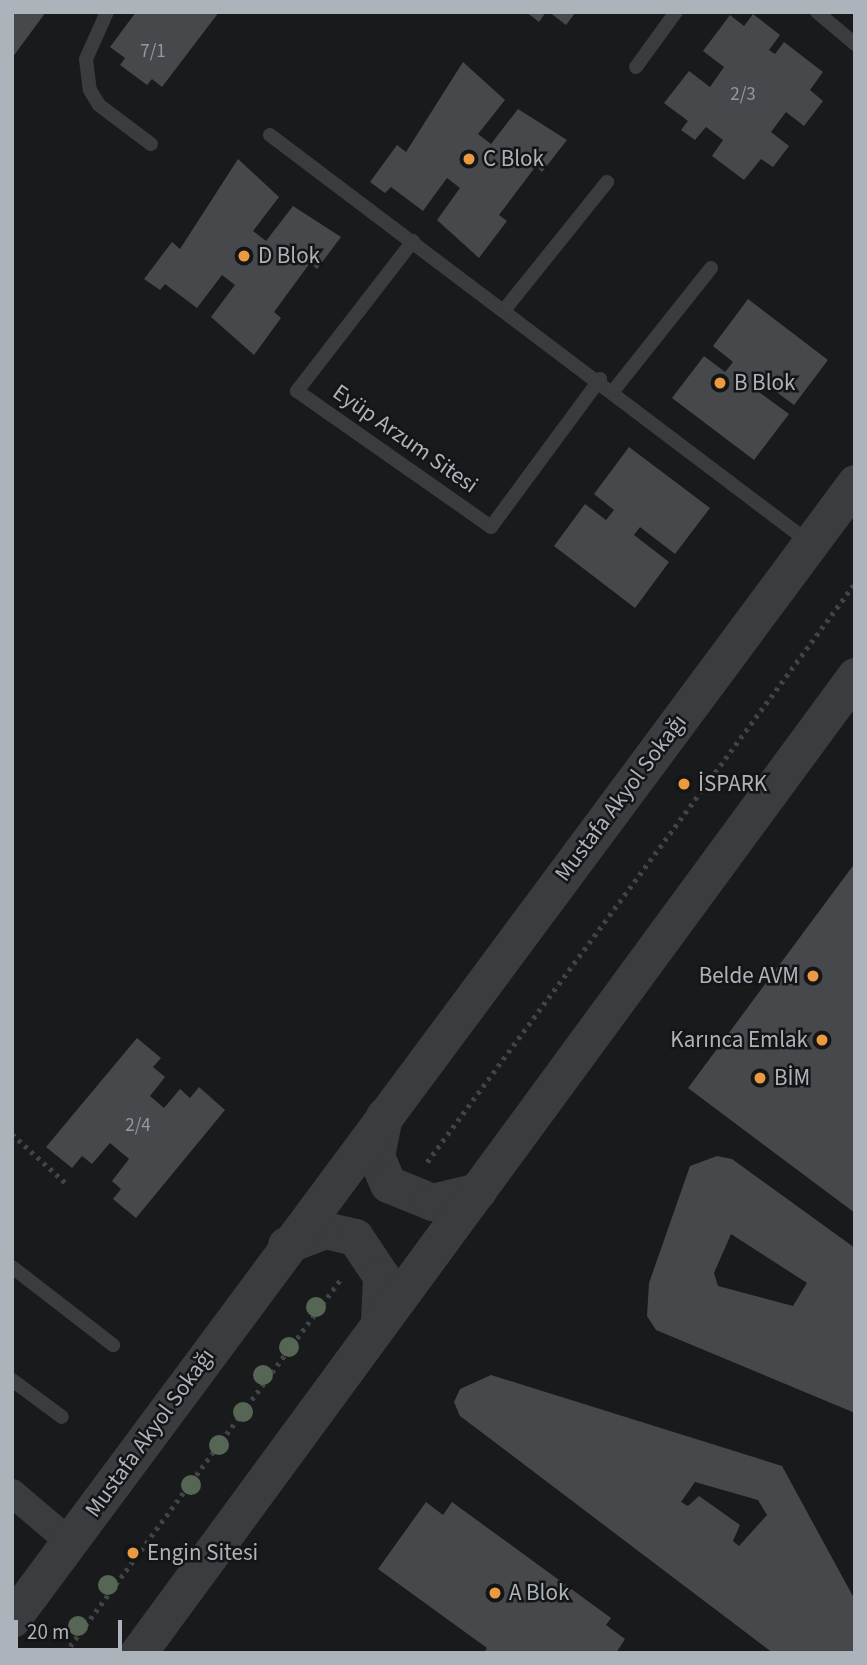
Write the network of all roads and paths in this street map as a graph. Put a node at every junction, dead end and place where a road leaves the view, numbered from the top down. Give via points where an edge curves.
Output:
1 (107, 12) edge
2 (676, 12) edge
3 (817, 12) edge
4 (833, 17) edge
5 (855, 44) edge
6 (636, 67) dead end
7 (270, 135) dead end
8 (151, 144) dead end
9 (607, 182) dead end
10 (413, 241) junction
11 (711, 268) dead end
12 (505, 309) junction
13 (600, 379) junction
14 (614, 390) junction
15 (855, 483) edge
16 (811, 544) junction
17 (855, 583) edge
18 (855, 676) edge
19 (386, 1112) junction
20 (12, 1134) edge
21 (68, 1185) dead end
22 (478, 1191) junction
23 (403, 1194) junction
24 (286, 1245) junction
25 (365, 1246) junction
26 (12, 1267) edge
27 (379, 1321) junction
28 (113, 1345) dead end
29 (12, 1380) edge
30 (62, 1417) dead end
31 (12, 1493) edge
32 (71, 1543) junction
33 (12, 1619) edge
34 (65, 1653) edge
35 (138, 1653) edge

1 - 8 lane via 86,58 90,90 99,105
2 - 6 lane
3 - 4 lane
4 - 5 lane
7 - 10 lane
9 - 12 lane
10 - 12 lane
10 - 13 lane, Eyüp Arzum Sitesi via 297,391 491,527
11 - 14 lane
12 - 13 lane
13 - 14 lane
14 - 16 lane
15 - 16 street, Mustafa Akyol Sokağı
16 - 19 street, Mustafa Akyol Sokağı
17 - 23 path
18 - 22 street
19 - 23 street, Mustafa Akyol Sokağı via 375,1140 378,1170
19 - 24 street, Mustafa Akyol Sokağı
20 - 21 path
22 - 23 street via 432,1202
22 - 27 street
24 - 25 street via 309,1232 340,1229
24 - 32 street, Mustafa Akyol Sokağı
25 - 27 street via 381,1276
25 - 34 path
26 - 28 lane
27 - 35 street
29 - 30 lane
31 - 32 street
32 - 33 street, Mustafa Akyol Sokağı

